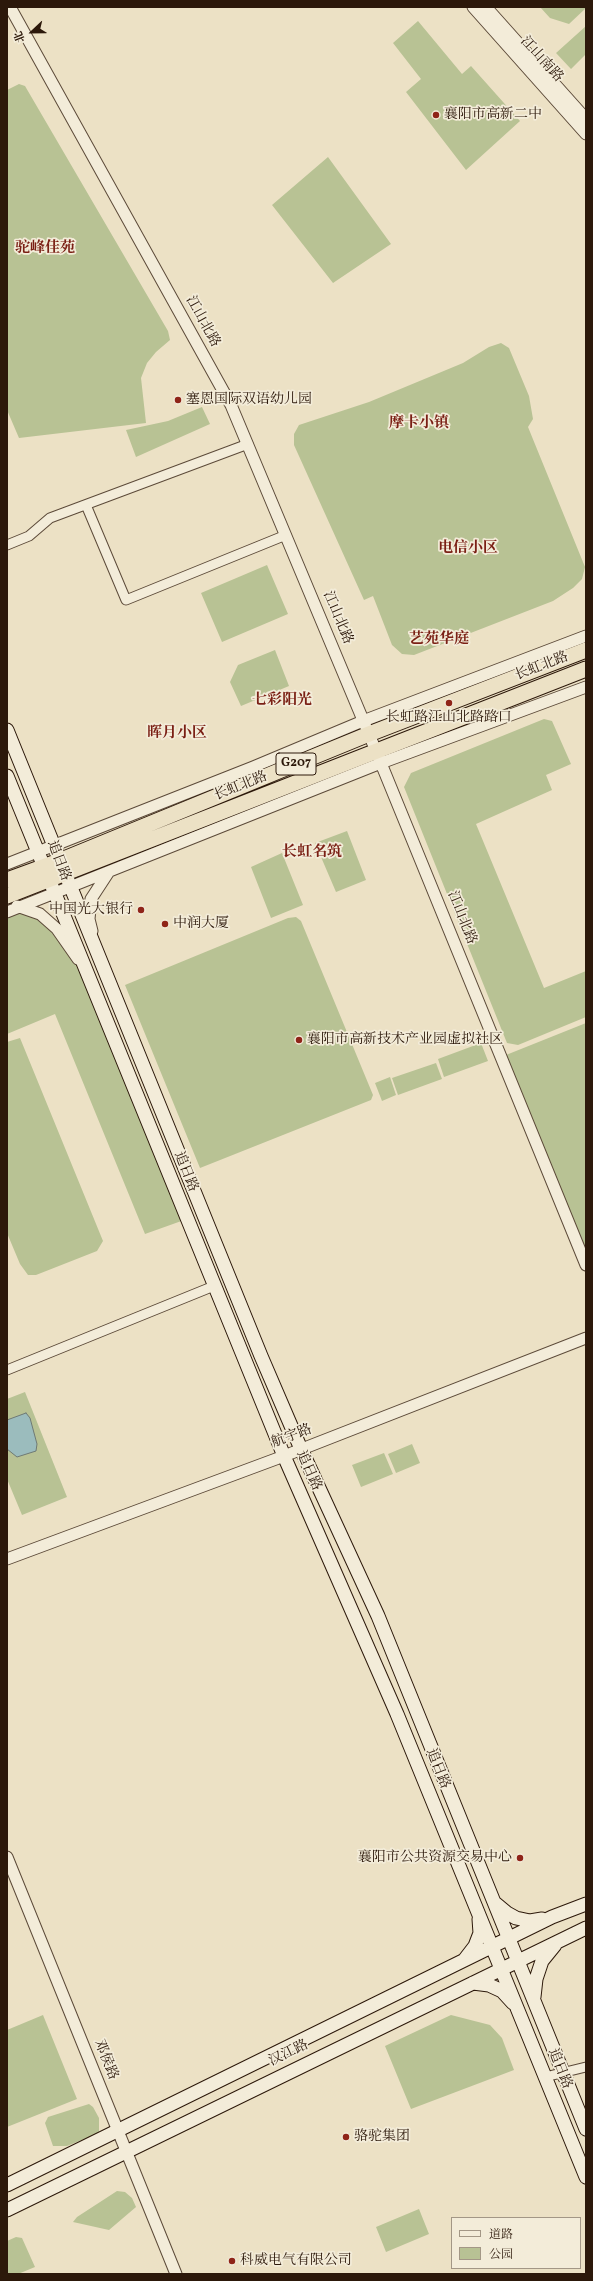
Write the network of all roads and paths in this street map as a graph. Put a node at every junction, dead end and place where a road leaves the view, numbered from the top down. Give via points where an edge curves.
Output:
1 (10, 7) edge
2 (473, 7) edge
3 (486, 7) edge
4 (586, 119) edge
5 (586, 134) edge
6 (248, 444) junction
7 (86, 505) junction
8 (286, 535) junction
9 (7, 545) edge
10 (586, 636) edge
11 (586, 650) edge
12 (586, 669) edge
13 (586, 687) edge
14 (366, 727) junction
15 (7, 730) edge
16 (379, 757) junction
17 (7, 776) edge
18 (53, 846) junction
19 (128, 849) junction
20 (37, 852) junction
21 (7, 864) edge
22 (108, 873) junction
23 (64, 874) junction
24 (7, 880) edge
25 (48, 880) junction
26 (7, 896) edge
27 (7, 904) edge
28 (21, 906) junction
29 (7, 912) edge
30 (98, 957) junction
31 (83, 967) junction
32 (586, 1265) edge
33 (214, 1286) junction
34 (586, 1338) edge
35 (7, 1370) edge
36 (301, 1449) junction
37 (284, 1456) junction
38 (7, 1559) edge
39 (7, 1857) edge
40 (495, 1903) junction
41 (586, 1904) edge
42 (479, 1913) junction
43 (552, 1917) junction
44 (586, 1928) edge
45 (509, 1938) junction
46 (558, 1941) junction
47 (493, 1946) junction
48 (464, 1961) junction
49 (518, 1961) junction
50 (502, 1969) junction
51 (473, 1983) junction
52 (534, 1999) junction
53 (517, 2006) junction
54 (586, 2067) edge
55 (563, 2072) junction
56 (545, 2077) junction
57 (586, 2129) edge
58 (117, 2130) junction
59 (126, 2152) junction
60 (586, 2177) edge
61 (7, 2185) edge
62 (7, 2210) edge
63 (176, 2274) edge

1 - 6 street, 江山北路 via 231,405
2 - 5 street, 江山南路
3 - 4 street, 江山南路
6 - 7 street
6 - 8 street, 江山北路
7 - 8 street via 126,600
7 - 9 street via 50,518 29,536
8 - 14 street, 江山北路
10 - 14 street
11 - 14 highway, 长虹北路 / G207
12 - 16 highway, 长虹北路 / G207
13 - 16 street
14 - 16 street, 江山北路
14 - 18 street via 253,767
14 - 23 highway, 长虹北路 / G207
15 - 18 main road, 追日路
16 - 19 highway, 长虹北路 / G207
16 - 22 street
16 - 32 street, 江山北路
17 - 20 main road, 追日路
18 - 20 street
18 - 23 main road, 追日路
19 - 22 street
19 - 23 highway, 长虹北路 / G207
20 - 21 street
20 - 25 main road, 追日路
22 - 23 street
22 - 30 street via 91,899 89,919
23 - 25 highway, 长虹北路 / G207
23 - 30 main road, 追日路
24 - 25 highway, 长虹北路 / G207
25 - 26 highway, 长虹北路 / G207
25 - 28 street
25 - 31 main road, 追日路
27 - 28 street
28 - 29 street
28 - 31 street via 40,914 57,929
30 - 36 main road, 追日路
31 - 33 main road, 追日路
33 - 35 street
33 - 37 main road, 追日路
34 - 36 street, 航宇路
36 - 37 street, 航宇路
36 - 40 main road, 追日路 via 378,1616
37 - 38 street, 航宇路
37 - 42 main road, 追日路 via 397,1714
39 - 58 street, 邓侯路
40 - 43 main road via 516,1918 530,1921
40 - 45 main road, 追日路
41 - 43 main road, 汉江路
42 - 47 main road, 追日路
42 - 48 main road via 480,1933 475,1946
43 - 45 main road, 汉江路
44 - 46 main road, 汉江路
45 - 47 main road, 汉江路
45 - 49 main road, 追日路
46 - 49 main road, 汉江路
46 - 52 main road via 542,1961 536,1979
47 - 48 main road, 汉江路
47 - 50 main road, 追日路
48 - 58 main road, 汉江路
49 - 50 main road, 汉江路
49 - 52 main road, 追日路
50 - 51 main road, 汉江路
50 - 53 main road, 追日路
51 - 53 main road via 489,1985 502,1991
51 - 59 main road, 汉江路
52 - 55 main road, 追日路
53 - 56 main road, 追日路
54 - 55 street
55 - 56 street
55 - 57 main road, 追日路
56 - 60 main road, 追日路
58 - 59 street, 邓侯路
58 - 61 main road, 汉江路
59 - 62 main road, 汉江路
59 - 63 street, 邓侯路

